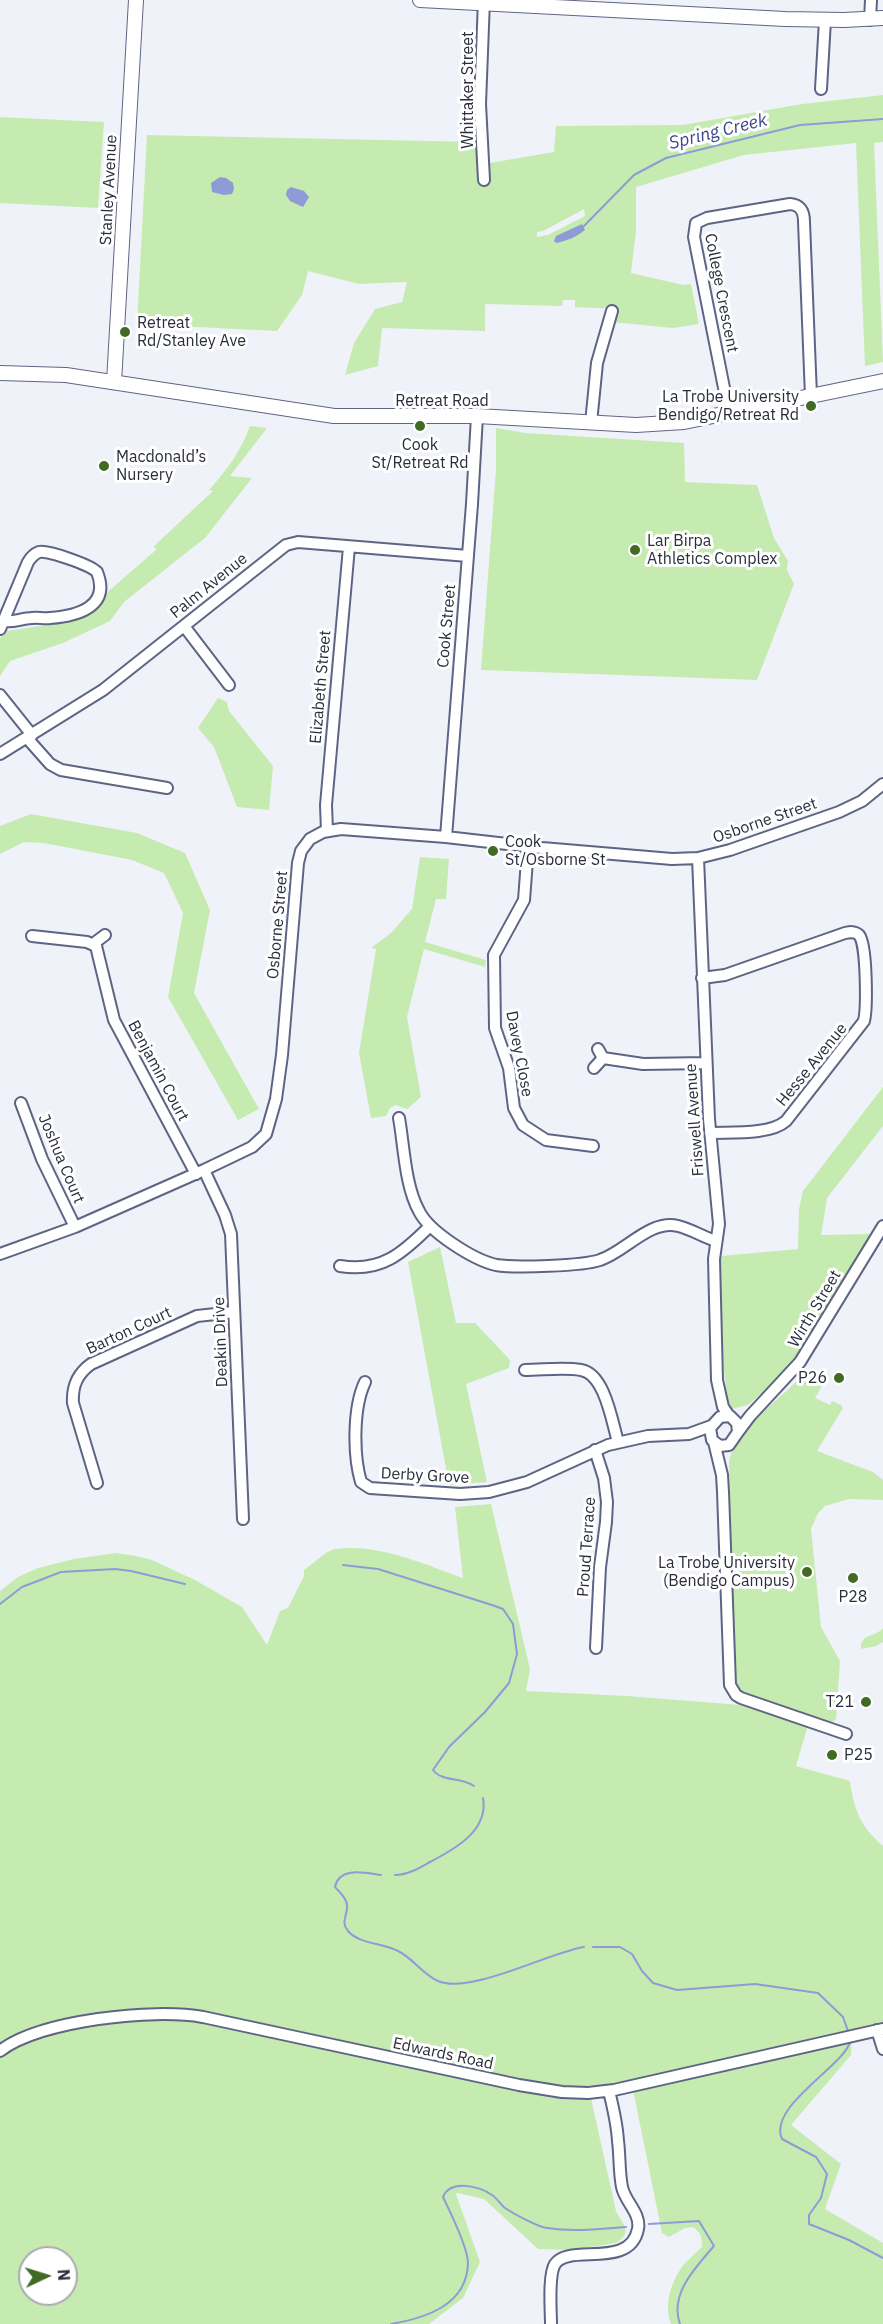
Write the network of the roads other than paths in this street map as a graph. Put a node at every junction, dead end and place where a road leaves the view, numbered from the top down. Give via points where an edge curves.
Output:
1 (136, 0) edge
2 (420, 0) edge
3 (870, 0) edge
4 (484, 2) edge
5 (876, 19) edge
6 (825, 20) junction
7 (821, 89) dead end
8 (484, 180) dead end
9 (612, 310) dead end
10 (0, 373) edge
11 (883, 381) edge
12 (114, 382) junction
13 (811, 396) junction
14 (729, 413) junction
15 (477, 416) junction
16 (591, 423) junction
17 (349, 547) junction
18 (468, 556) junction
19 (2, 625) edge
20 (184, 626) junction
21 (230, 685) dead end
22 (0, 695) edge
23 (29, 736) junction
24 (0, 754) edge
25 (883, 784) edge
26 (167, 788) dead end
27 (327, 831) junction
28 (446, 837) junction
29 (528, 847) junction
30 (698, 858) junction
31 (105, 935) dead end
32 (32, 936) dead end
33 (93, 944) junction
34 (702, 978) junction
35 (706, 1063) junction
36 (594, 1068) dead end
37 (21, 1103) dead end
38 (399, 1118) dead end
39 (710, 1133) junction
40 (594, 1146) dead end
41 (200, 1172) junction
42 (430, 1226) junction
43 (883, 1226) edge
44 (75, 1227) junction
45 (716, 1241) junction
46 (0, 1254) edge
47 (340, 1266) dead end
48 (234, 1312) junction
49 (525, 1370) dead end
50 (717, 1380) junction
51 (365, 1382) dead end
52 (764, 1401) junction
53 (730, 1416) junction
54 (712, 1425) junction
55 (738, 1432) junction
56 (689, 1434) junction
57 (713, 1441) junction
58 (618, 1442) junction
59 (732, 1443) junction
60 (595, 1450) junction
61 (722, 1475) junction
62 (97, 1484) dead end
63 (243, 1519) dead end
64 (596, 1648) dead end
65 (846, 1734) dead end
66 (880, 2030) edge
67 (883, 2049) edge
68 (0, 2051) edge
69 (609, 2091) junction
70 (551, 2324) edge

1 - 12 street, Stanley Avenue
2 - 4 street
3 - 5 street
4 - 6 street
4 - 8 street, Whittaker Street via 480,104
5 - 6 street
6 - 7 street
9 - 16 street via 597,363
10 - 12 street, Retreat Road via 66,375
11 - 13 street, Retreat Road
12 - 15 street, Retreat Road via 334,416
13 - 14 street, Retreat Road
13 - 14 street, College Crescent via 803,212 797,205 788,204 707,218 696,223 694,237
14 - 16 street, Retreat Road via 662,424
15 - 16 street, Retreat Road
15 - 18 street, Cook Street
17 - 18 street, Palm Avenue
17 - 20 street, Palm Avenue via 286,544
17 - 27 street, Elizabeth Street via 326,805
18 - 28 street, Cook Street
19 - 19 street via 35,554 44,552 97,572 98,596 87,610
20 - 21 street
20 - 23 street, Palm Avenue via 104,690
22 - 23 street
23 - 24 street, Palm Avenue
23 - 26 street via 50,764 61,770
25 - 30 street, Osborne Street via 862,801 839,812
27 - 28 street, Osborne Street
27 - 41 street, Osborne Street via 306,844 298,863 282,1055 270,1124 266,1134 252,1147
28 - 29 street, Osborne Street
29 - 30 street, Osborne Street
29 - 40 street, Davey Close via 525,900 494,955 495,1028 509,1068 514,1108 523,1125 546,1140
30 - 34 street, Friswell Avenue
31 - 33 street
32 - 33 street
33 - 41 street, Benjamin Court via 100,957 114,1020
34 - 35 street, Friswell Avenue
34 - 39 street, Hesse Avenue via 725,975 845,933 856,933 862,940 866,1014 860,1028 781,1125 765,1130
35 - 36 street via 642,1064 600,1054
35 - 39 street, Friswell Avenue
37 - 44 street, Joshua Court via 42,1159
38 - 42 street via 411,1191
39 - 45 street, Friswell Avenue via 718,1218
41 - 44 street, Osborne Street
41 - 48 street, Deakin Drive via 228,1224
42 - 45 street via 475,1257 506,1266 598,1261 665,1225
42 - 47 street via 391,1260 357,1268
43 - 52 street, Wirth Street via 801,1362
44 - 46 street, Osborne Street
45 - 50 street, Friswell Avenue
48 - 62 street, Barton Court via 197,1316 91,1364 79,1375 73,1403
48 - 63 street, Deakin Drive
49 - 58 street via 581,1370 594,1376
50 - 53 street, Friswell Avenue via 723,1407
50 - 54 street, Friswell Avenue
51 - 60 street, Derby Grove via 356,1411 358,1465 361,1482 370,1488 489,1492 527,1482
52 - 53 street, Wirth Street
52 - 55 street, Wirth Street
53 - 54 street via 720,1417
53 - 55 street via 737,1423
54 - 56 street, Derby Grove
54 - 57 street
55 - 59 street
56 - 57 street, Derby Grove
56 - 58 street, Derby Grove
57 - 59 street via 724,1446
57 - 61 street
58 - 60 street, Derby Grove
59 - 61 street
60 - 64 street, Proud Terrace via 607,1502
61 - 65 street via 733,1690 747,1700
66 - 67 street
66 - 69 street, Edwards Road
68 - 69 street, Edwards Road via 26,2036 55,2028 144,2013 174,2013 539,2088 576,2093
69 - 70 street via 622,2187 637,2218 638,2232 619,2252 565,2258 556,2263 552,2274

